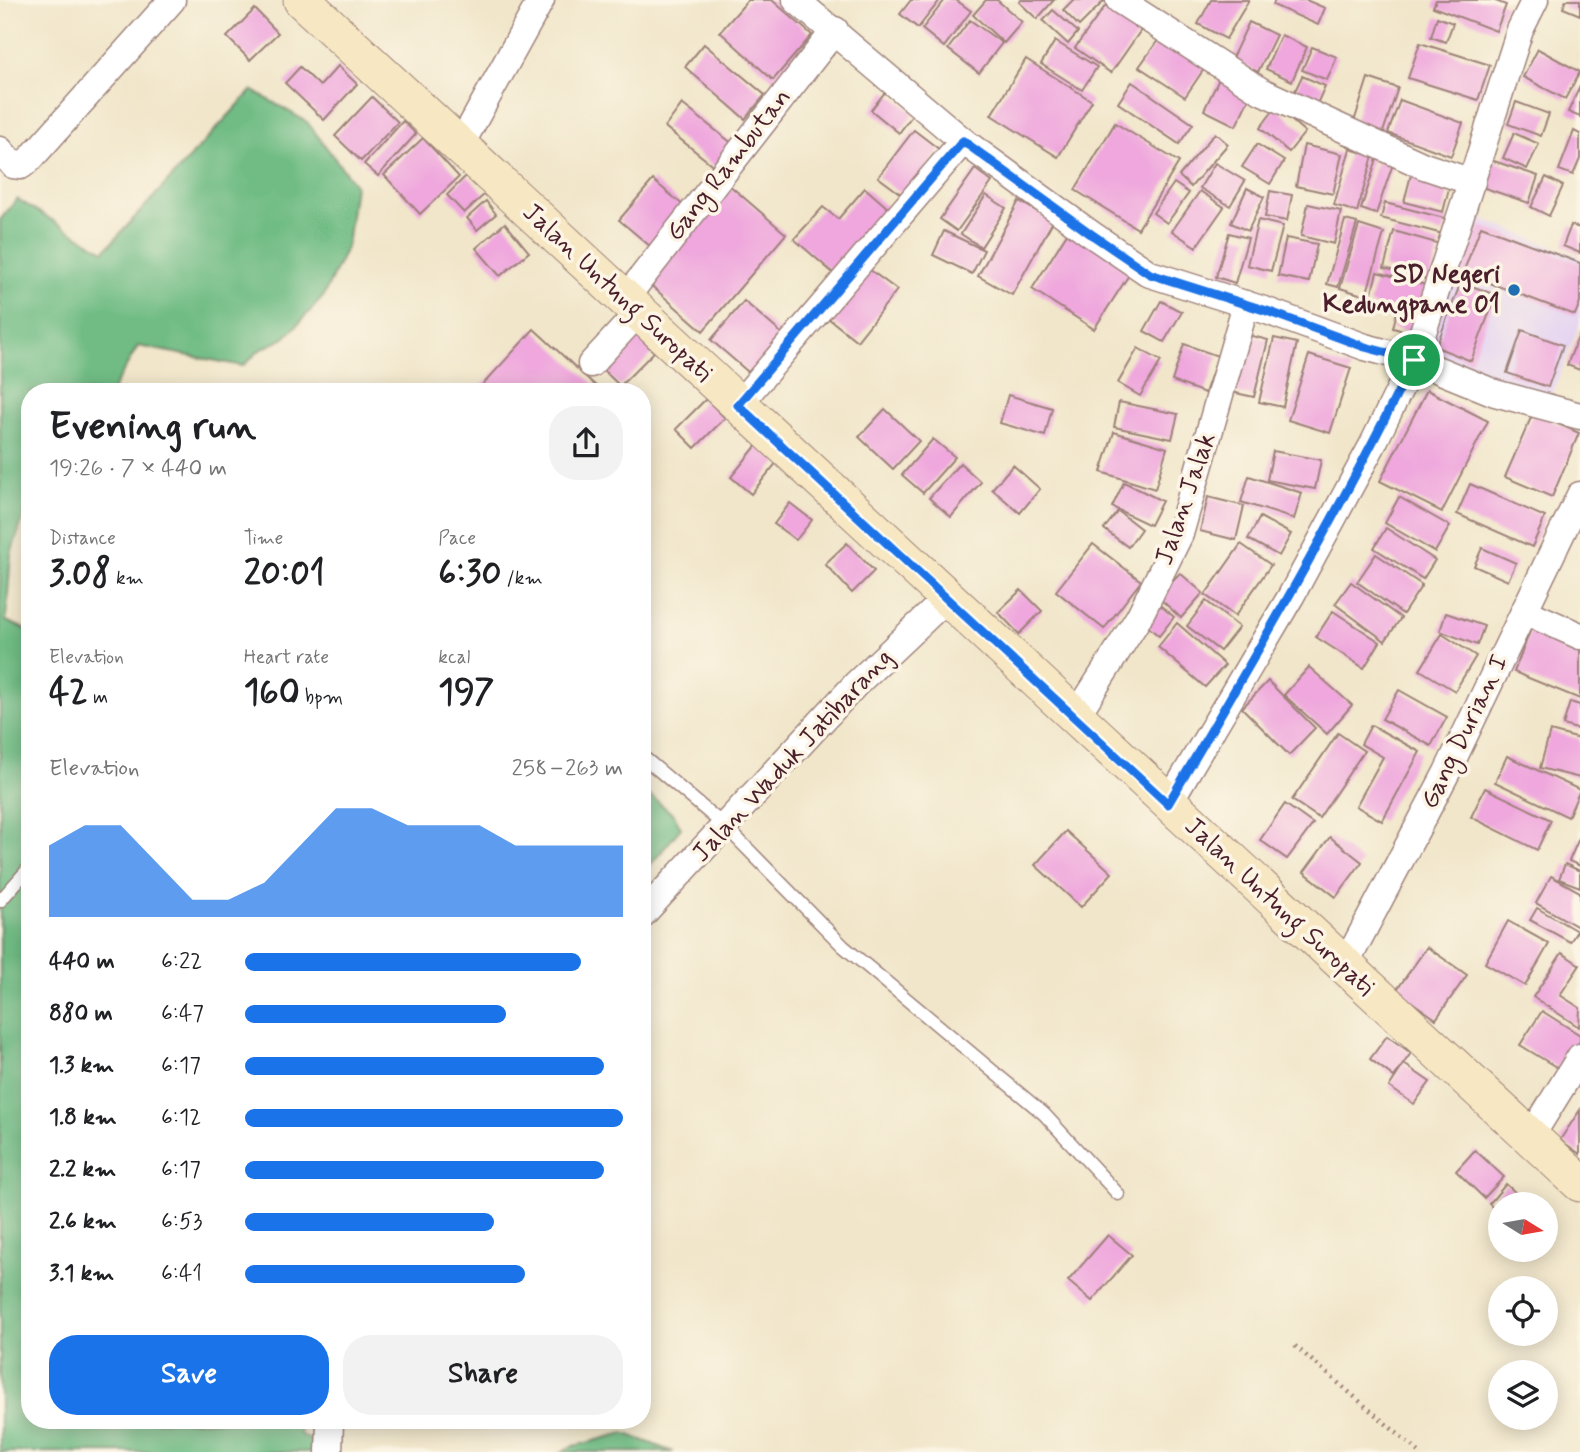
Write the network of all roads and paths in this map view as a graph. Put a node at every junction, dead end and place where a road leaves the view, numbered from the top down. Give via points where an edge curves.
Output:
1 (172, 0) edge
2 (302, 0) edge
3 (541, 0) edge
4 (796, 0) edge
5 (1119, 0) edge
6 (1535, 0) edge
7 (835, 30) junction
8 (963, 141) junction
9 (460, 146) junction
10 (0, 150) edge
11 (1472, 182) junction
12 (1246, 304) junction
13 (631, 306) junction
14 (1414, 360) junction
15 (591, 364) dead end
16 (738, 405) junction
17 (1580, 416) edge
18 (1580, 495) edge
19 (946, 599) junction
20 (1524, 611) junction
21 (1580, 636) edge
22 (1075, 718) junction
23 (651, 764) edge
24 (1168, 804) junction
25 (726, 827) junction
26 (21, 877) edge
27 (0, 901) edge
28 (651, 906) edge
29 (1344, 967) junction
30 (1580, 1057) edge
31 (1530, 1138) junction
32 (1580, 1183) edge
33 (1118, 1194) dead end
34 (1295, 1346) dead end
35 (329, 1429) edge
36 (328, 1452) edge
37 (1419, 1452) edge

1 - 10 street via 31,158 21,166 13,165
2 - 9 main road, Jalan Untung Suropati
3 - 9 street
4 - 7 street
5 - 11 street via 1261,91 1424,166
6 - 11 street via 1520,30
7 - 8 street
7 - 13 street, Gang Rambutan
8 - 12 street via 1150,274
8 - 16 street
9 - 13 main road, Jalan Untung Suropati
11 - 14 street
12 - 14 street
12 - 22 street, Jalan Jalak via 1180,534 1139,617
13 - 15 street, Gang Rambutan
13 - 16 main road, Jalan Untung Suropati
14 - 17 street via 1494,393
14 - 24 street via 1291,596
16 - 19 main road, Jalan Untung Suropati
18 - 20 street, Gang Durian I
19 - 22 main road, Jalan Untung Suropati
19 - 25 street, Jalan Waduk Jatibarang via 856,684
20 - 21 street
20 - 29 street, Gang Durian I via 1447,772
22 - 24 main road, Jalan Untung Suropati
23 - 25 lane
24 - 29 main road, Jalan Untung Suropati
25 - 28 street, Jalan Waduk Jatibarang
25 - 33 lane via 843,946 1044,1114
26 - 27 lane
29 - 31 main road, Jalan Untung Suropati
30 - 31 street
31 - 32 main road, Jalan Untung Suropati
34 - 37 path
35 - 36 street

